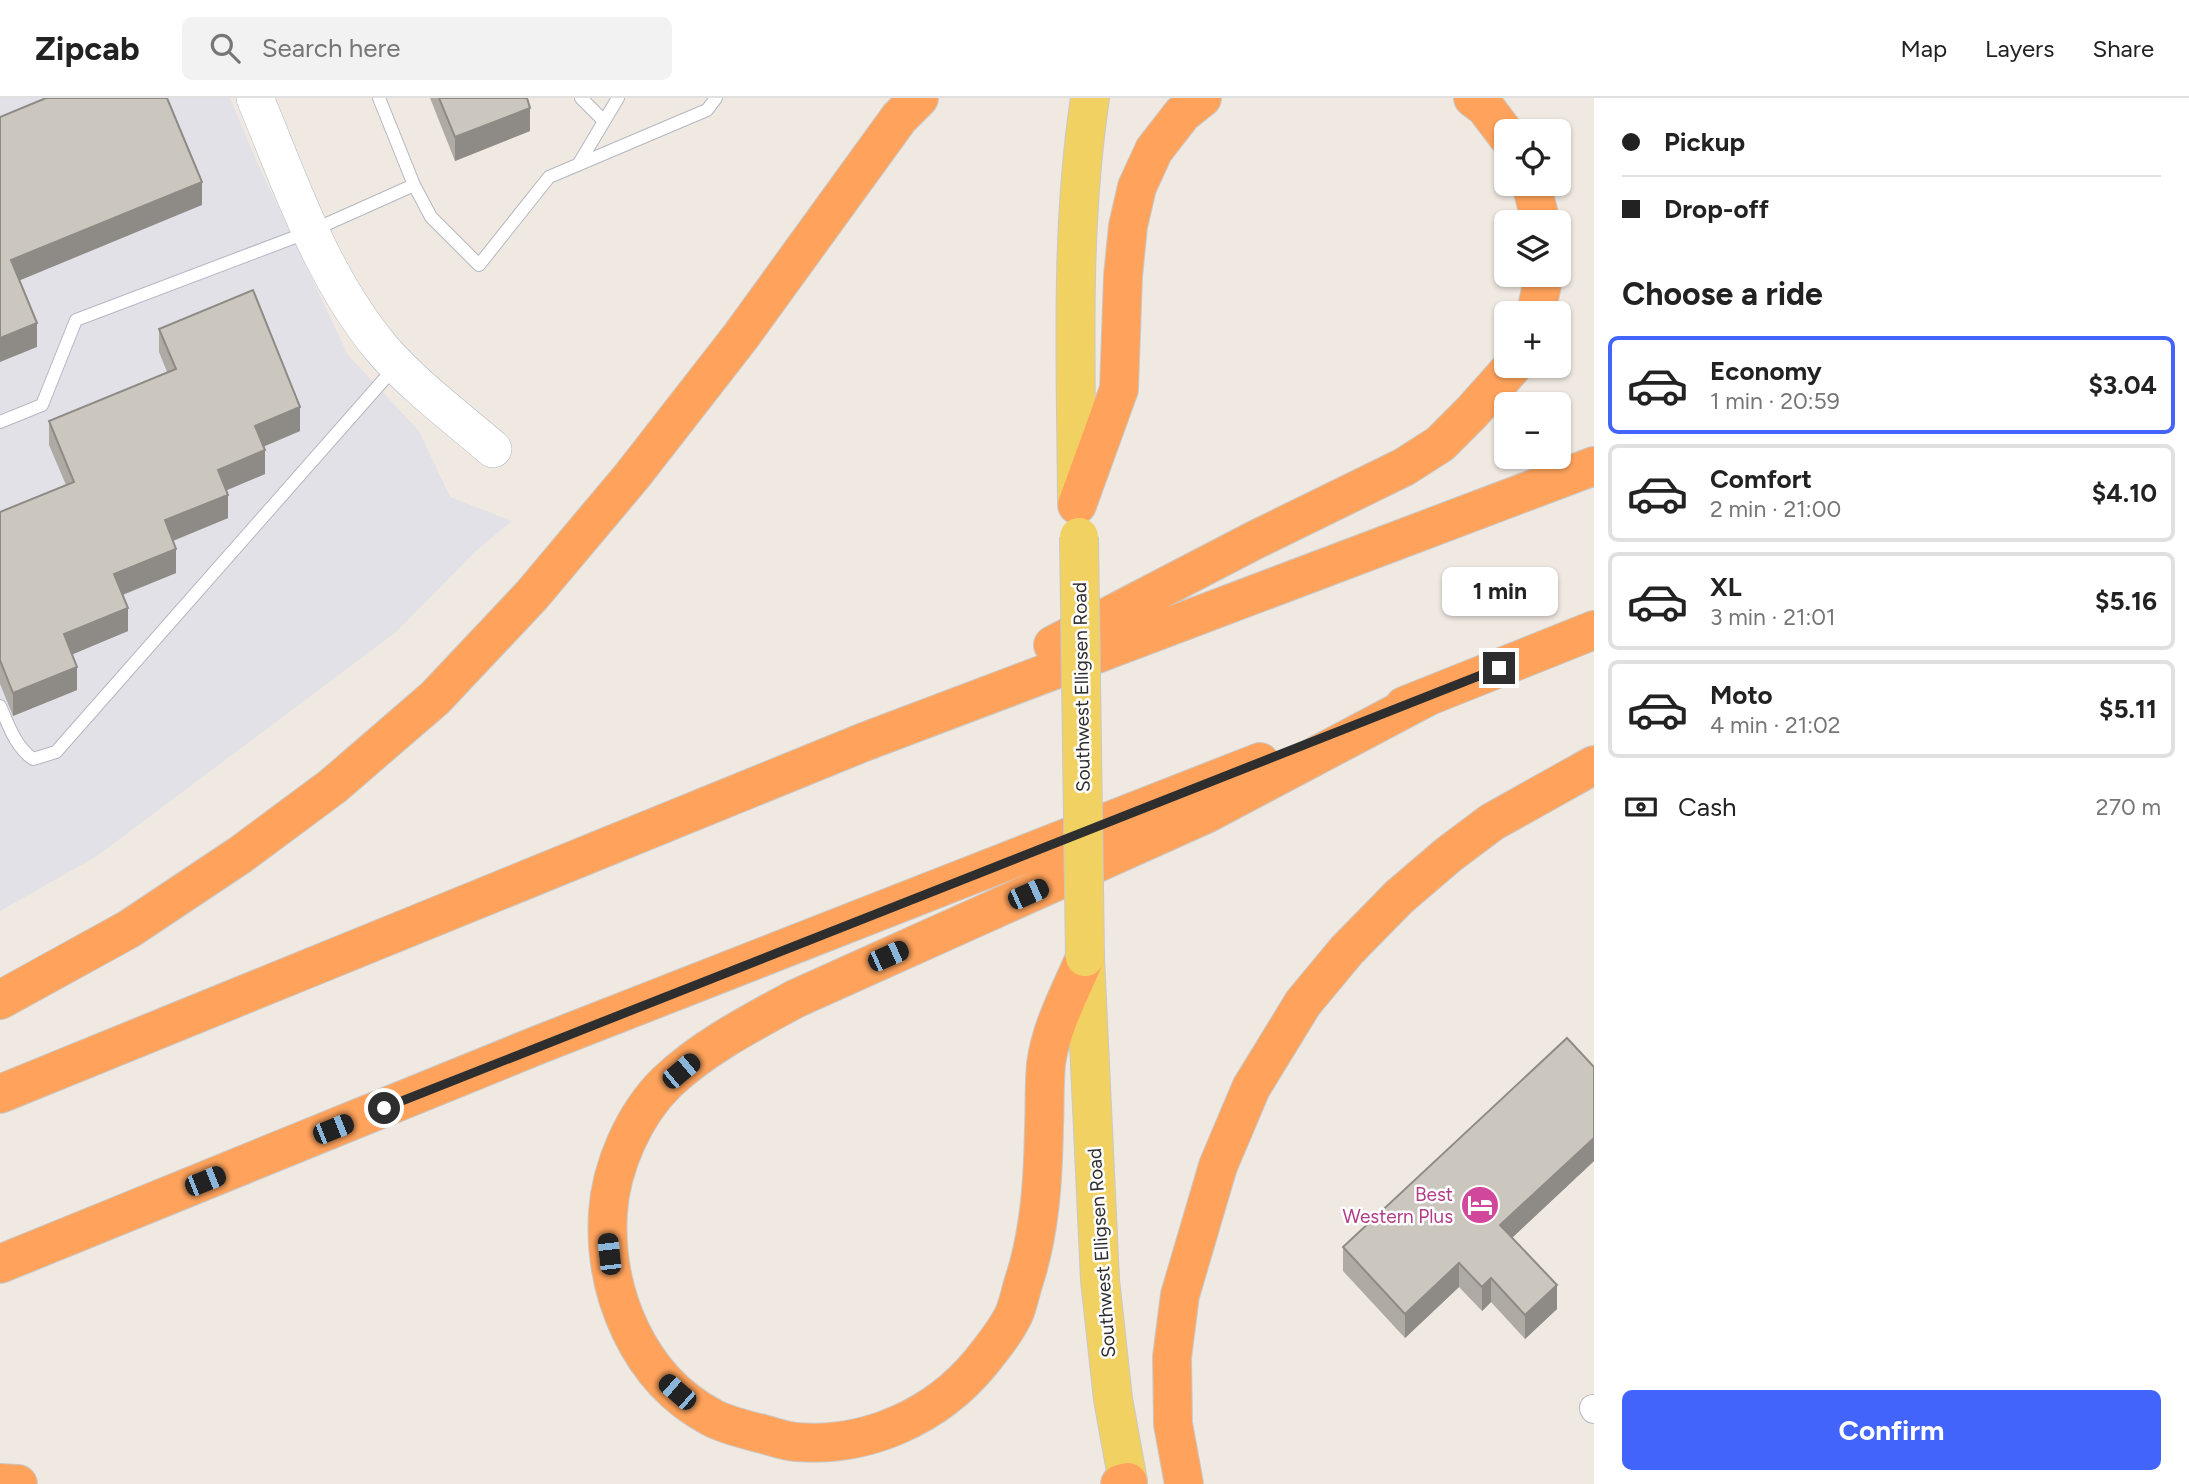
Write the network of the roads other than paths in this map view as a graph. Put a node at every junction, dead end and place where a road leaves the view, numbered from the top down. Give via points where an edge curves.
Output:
1 (255, 98) edge
2 (379, 98) edge
3 (581, 98) edge
4 (618, 98) edge
5 (716, 98) edge
6 (1090, 98) edge
7 (1202, 98) edge
8 (1473, 98) edge
9 (909, 105) edge
10 (1494, 119) edge
11 (604, 121) junction
12 (578, 165) junction
13 (414, 185) junction
14 (310, 231) junction
15 (398, 364) junction
16 (1503, 378) edge
17 (0, 422) edge
18 (493, 449) dead end
19 (1594, 466) edge
20 (1078, 521) junction
21 (1594, 630) edge
22 (1427, 697) junction
23 (0, 706) edge
24 (864, 742) junction
25 (1594, 765) edge
26 (1085, 957) junction
27 (0, 1000) edge
28 (0, 1094) edge
29 (0, 1264) edge
30 (0, 1483) edge
31 (1126, 1483) edge
32 (18, 1484) edge
33 (1184, 1484) edge

1 - 14 street
2 - 13 lane
3 - 11 lane
4 - 11 lane
5 - 12 lane via 707,110
6 - 20 main road, Southwest Elligsen Road via 1081,160 1076,293
7 - 20 highway via 1182,114 1154,150 1137,187 1123,276 1119,388
8 - 10 highway
9 - 27 highway via 741,336 632,476 435,698 333,786 240,855 129,929
11 - 12 lane
12 - 13 lane via 549,177 479,265 431,216
13 - 14 lane
14 - 15 street via 353,309
14 - 17 lane via 76,320 42,405
15 - 18 street
15 - 23 lane via 56,752 33,759 24,753
16 - 24 highway via 1440,444 1405,467
19 - 24 highway
20 - 26 main road, Southwest Elligsen Road, bridge
21 - 22 highway
22 - 26 highway via 1206,814 795,999 707,1051 665,1084 637,1122 616,1167 607,1234 611,1274 629,1328 665,1381 712,1418 794,1442 834,1442 869,1436 909,1420 968,1378 1014,1314 1028,1269 1042,1184 1046,1065 1052,1033
22 - 29 highway via 538,1045
24 - 28 highway
25 - 33 highway via 1492,822 1399,897 1303,1003 1251,1088 1218,1166 1180,1294 1172,1357 1173,1424
26 - 31 main road, Southwest Elligsen Road via 1100,1280
30 - 32 highway

